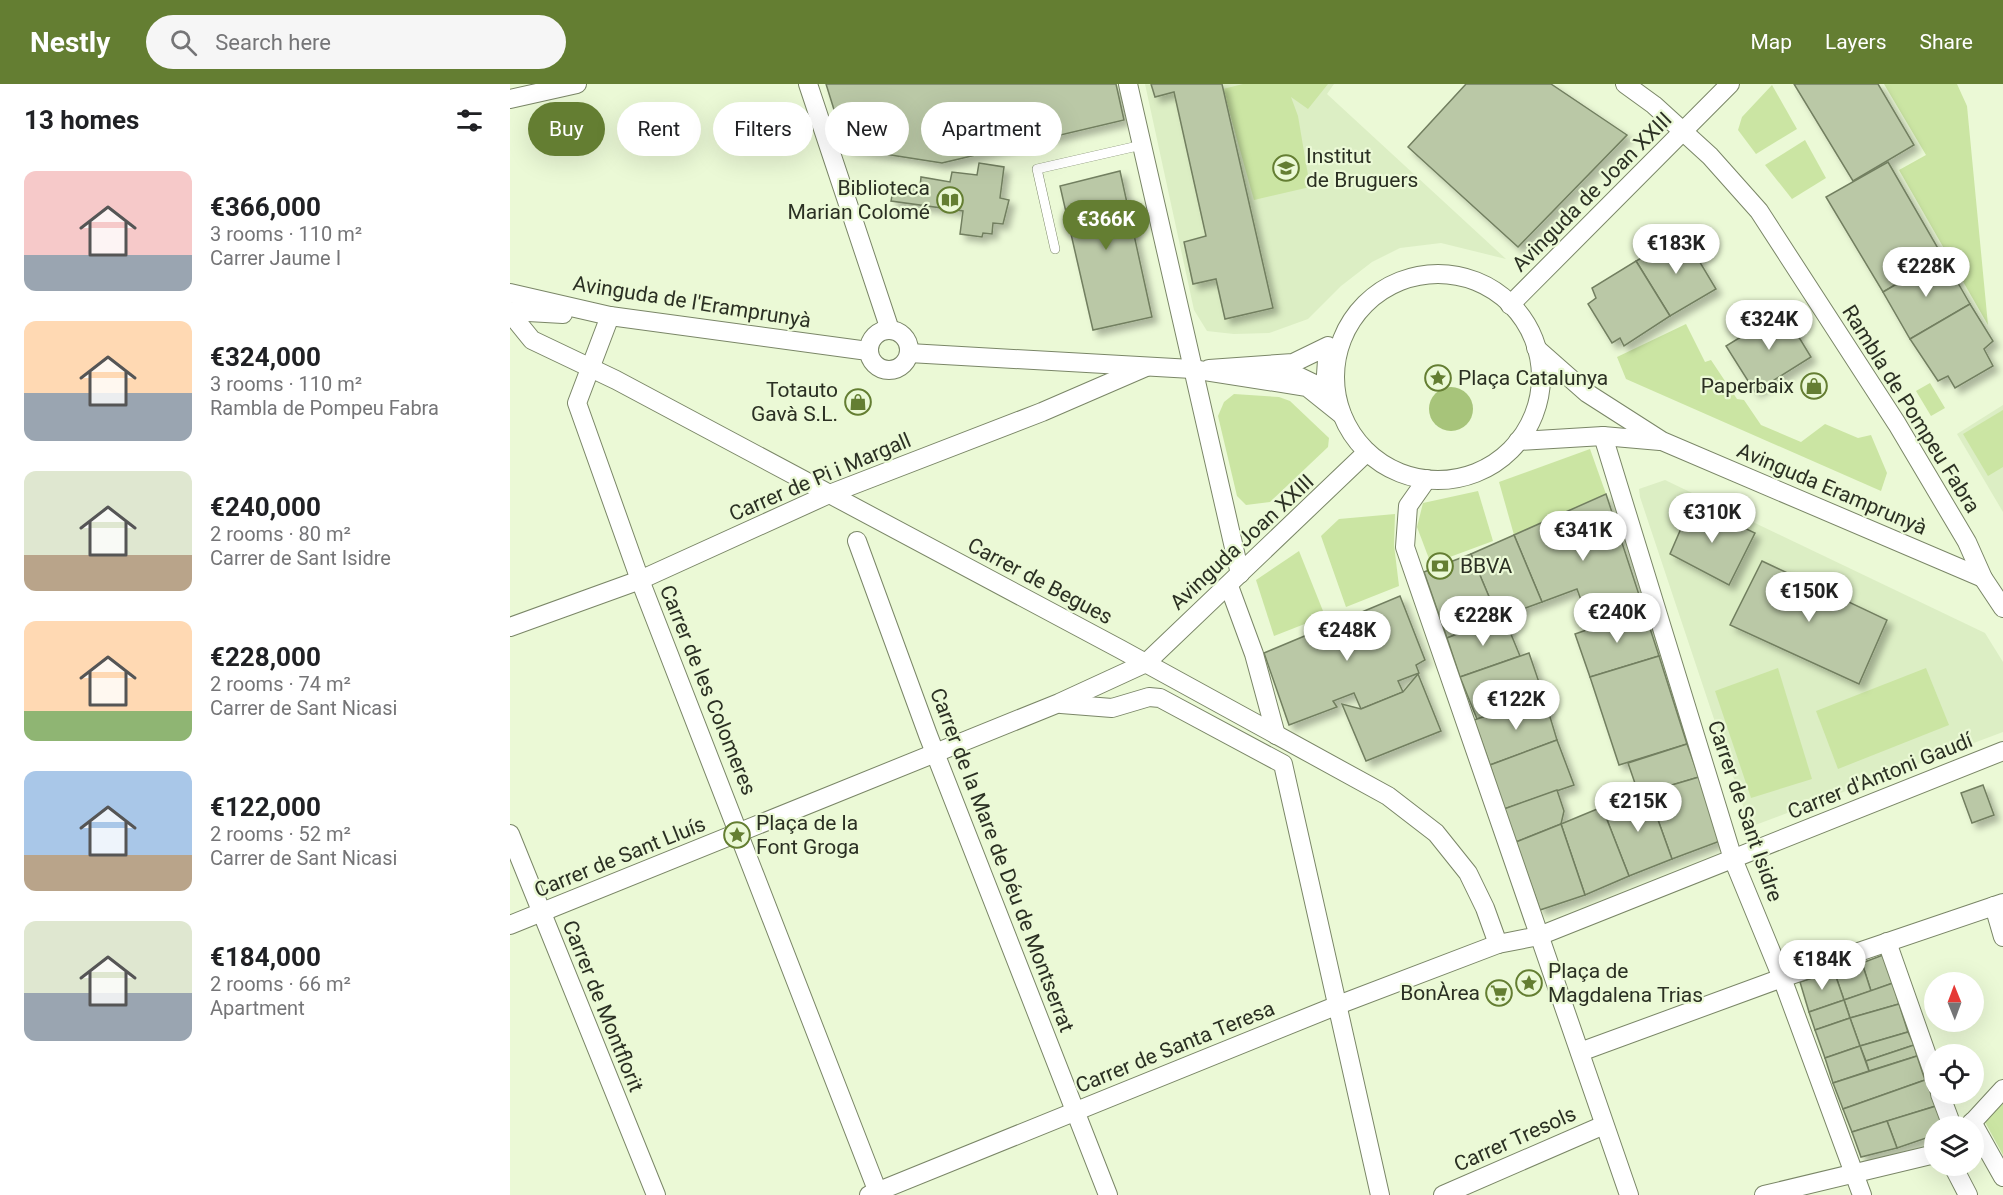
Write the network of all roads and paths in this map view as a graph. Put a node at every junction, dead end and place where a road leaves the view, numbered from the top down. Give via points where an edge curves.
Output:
1 (577, 84) edge
2 (808, 84) edge
3 (1128, 84) edge
4 (1625, 84) edge
5 (1730, 84) edge
6 (510, 99) edge
7 (1682, 132) junction
8 (1142, 145) junction
9 (1055, 249) dead end
10 (510, 293) edge
11 (1510, 305) junction
12 (510, 312) edge
13 (610, 316) junction
14 (1354, 317) junction
15 (890, 330) junction
16 (1536, 348) junction
17 (868, 351) junction
18 (909, 353) junction
19 (1146, 367) junction
20 (590, 368) junction
21 (1200, 369) junction
22 (1342, 415) junction
23 (1603, 436) junction
24 (1518, 441) junction
25 (1662, 441) junction
26 (1367, 452) junction
27 (1427, 479) junction
28 (826, 495) junction
29 (857, 541) dead end
30 (1983, 578) junction
31 (640, 580) junction
32 (1235, 580) junction
33 (2003, 608) edge
34 (510, 627) edge
35 (1146, 663) junction
36 (1059, 704) junction
37 (1276, 735) junction
38 (2003, 751) edge
39 (935, 753) junction
40 (740, 833) junction
41 (510, 834) edge
42 (1733, 859) junction
43 (1998, 904) edge
44 (540, 913) junction
45 (510, 925) edge
46 (1539, 936) junction
47 (2003, 937) edge
48 (1887, 942) junction
49 (1498, 944) junction
50 (1782, 978) junction
51 (1338, 1005) junction
52 (1924, 1047) edge
53 (1580, 1052) junction
54 (2003, 1089) edge
55 (1076, 1112) junction
56 (1978, 1116) edge
57 (1604, 1125) junction
58 (1984, 1146) edge
59 (1924, 1157) edge
60 (1855, 1173) junction
61 (1958, 1176) edge
62 (2003, 1177) edge
63 (875, 1194) edge
64 (656, 1195) edge
65 (1108, 1195) edge
66 (1380, 1195) edge
67 (1443, 1195) edge
68 (1629, 1195) edge
69 (1764, 1195) edge
70 (1862, 1195) edge
71 (1968, 1195) edge

1 - 6 street
2 - 15 street
3 - 8 street
4 - 7 street, Rambla de Pompeu Fabra
5 - 7 street, Avinguda de Joan XXIII
7 - 11 street, Avinguda de Joan XXIII
7 - 30 street, Rambla de Pompeu Fabra via 1710,156 1759,211 1897,424
8 - 9 lane via 1037,169
8 - 21 street
10 - 13 street, Avinguda de l'Eramprunyà
11 - 14 street via 1471,280 1425,276 1381,292
11 - 16 street
12 - 13 street
12 - 20 street, Carrer de Begues via 532,340
13 - 17 street, Avinguda de l'Eramprunyà
13 - 20 street, Carrer de les Colomeres
14 - 21 street via 1302,352
14 - 22 street via 1340,344 1336,364 1336,395
15 - 17 street via 874,336
15 - 18 street via 904,337
16 - 24 street via 1539,397 1529,425
16 - 25 street via 1587,393
17 - 18 street via 872,363 886,370 901,366
18 - 19 street
19 - 21 street
19 - 28 street, Carrer de Pi i Margall via 1042,412
20 - 28 street, Carrer de Begues
20 - 31 street, Carrer de les Colomeres via 577,403
21 - 21 street via 1293,363 1328,346 1325,389 1296,375
21 - 22 street via 1307,387
21 - 32 street
22 - 26 street
23 - 24 street
23 - 25 street
23 - 42 street, Carrer de Sant Isidre
24 - 27 street via 1500,459 1477,472 1453,479
25 - 30 street, Avinguda Eramprunyà
26 - 27 street via 1394,470
26 - 32 street, Avinguda Joan XXIII
27 - 46 street via 1408,506 1405,547
28 - 31 street, Carrer de Pi i Margall
28 - 35 street, Carrer de Begues
29 - 39 street, Carrer de la Mare de Déu de Montserrat
30 - 33 street, Rambla de Pompeu Fabra
31 - 34 street, Carrer de Pi i Margall
31 - 40 street, Carrer de les Colomeres
32 - 35 street, Avinguda Joan XXIII
32 - 37 street
35 - 36 street, Carrer de Sant Lluís
35 - 37 street, Carrer de Begues
36 - 39 street, Carrer de Sant Lluís
36 - 51 street via 1112,708 1149,697 1160,698 1278,760 1286,772
37 - 49 street, Carrer de Begues via 1388,796 1436,833 1468,873
38 - 42 street, Carrer d'Antoni Gaudí
39 - 40 street, Carrer de Sant Lluís
39 - 55 street, Carrer de la Mare de Déu de Montserrat
40 - 44 street, Carrer de Sant Lluís
40 - 63 street, Carrer de les Colomeres
41 - 44 street, Carrer de Montflorit
42 - 46 street, Carrer d'Antoni Gaudí
42 - 50 street, Carrer de Sant Isidre
43 - 47 street
43 - 48 street
44 - 45 street, Carrer de Sant Lluís
44 - 64 street, Carrer de Montflorit
46 - 49 street
46 - 53 street
48 - 50 street
48 - 52 street
49 - 51 street, Carrer de Santa Teresa
50 - 53 street
50 - 60 street, Carrer de Sant Isidre
51 - 55 street, Carrer de Santa Teresa
51 - 66 street
53 - 57 street
54 - 56 street
55 - 63 street, Carrer de Santa Teresa
55 - 65 street, Carrer de la Mare de Déu de Montserrat
57 - 67 street, Carrer Tresols
57 - 68 street
58 - 62 street
59 - 60 street
60 - 69 street
60 - 70 street, Carrer de Sant Isidre
61 - 71 street

